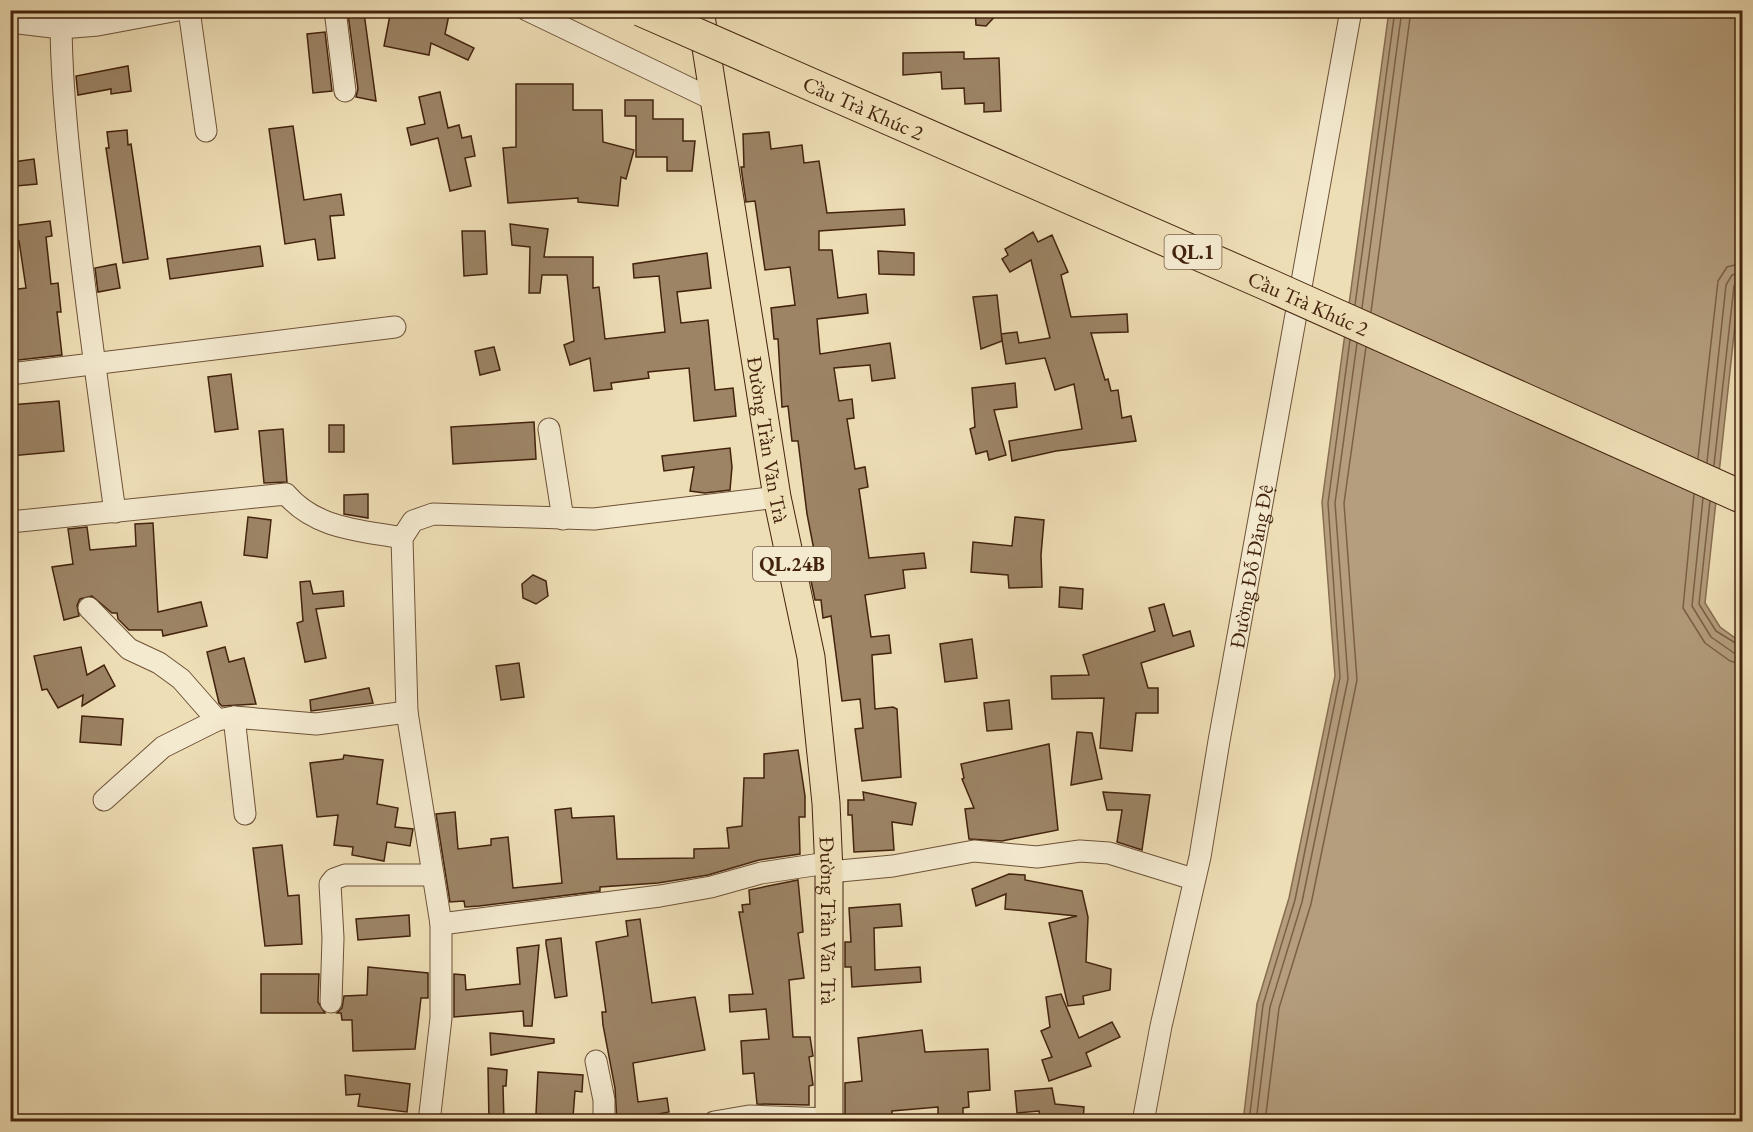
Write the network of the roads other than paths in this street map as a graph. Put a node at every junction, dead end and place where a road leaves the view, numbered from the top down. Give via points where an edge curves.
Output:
1 (178, 10) edge
2 (189, 10) edge
3 (334, 10) edge
4 (527, 10) edge
5 (641, 10) edge
6 (700, 10) edge
7 (1351, 10) edge
8 (97, 18) edge
9 (10, 22) edge
10 (61, 28) junction
11 (345, 91) dead end
12 (714, 100) junction
13 (206, 131) dead end
14 (395, 327) dead end
15 (94, 363) junction
16 (10, 374) edge
17 (549, 429) dead end
18 (777, 497) junction
19 (1743, 497) edge
20 (115, 512) junction
21 (563, 519) junction
22 (10, 522) edge
23 (402, 538) junction
24 (89, 608) dead end
25 (407, 712) junction
26 (225, 719) junction
27 (104, 800) dead end
28 (245, 814) dead end
29 (828, 867) junction
30 (433, 875) junction
31 (1193, 879) junction
32 (441, 924) junction
33 (331, 1002) dead end
34 (596, 1061) dead end
35 (829, 1120) edge
36 (429, 1122) edge
37 (604, 1122) edge
38 (714, 1122) edge
39 (1143, 1122) edge

1 - 8 street
2 - 13 street
3 - 11 street
4 - 12 street
5 - 19 highway, Cầu Trà Khúc 2 / QL.1, bridge
6 - 12 main road, Đường Trần Văn Trà / QL.24B
7 - 31 street, Đường Đỗ Đăng Đệ
8 - 10 street
9 - 10 street
10 - 15 street via 71,171
12 - 18 main road, Đường Trần Văn Trà / QL.24B
14 - 15 street
15 - 16 street
15 - 20 street
17 - 21 street
18 - 21 street via 594,519
18 - 29 main road, Đường Trần Văn Trà / QL.24B via 811,657 826,803
20 - 22 street
20 - 23 street via 286,494 299,510 320,521
21 - 23 street via 432,514 413,520
23 - 25 street
24 - 26 street via 129,650 159,663
25 - 26 street via 316,724
25 - 30 street
26 - 27 street via 163,747
26 - 28 street
29 - 31 street via 893,866 974,851 1037,857 1080,851 1109,854
29 - 32 street via 760,873 660,896
29 - 35 main road, Đường Trần Văn Trà / QL.24B
30 - 32 street
30 - 33 street via 345,875 330,884
31 - 39 street, Đường Đỗ Đăng Đệ
32 - 36 street via 441,1018
34 - 37 street
35 - 38 street via 749,1116

